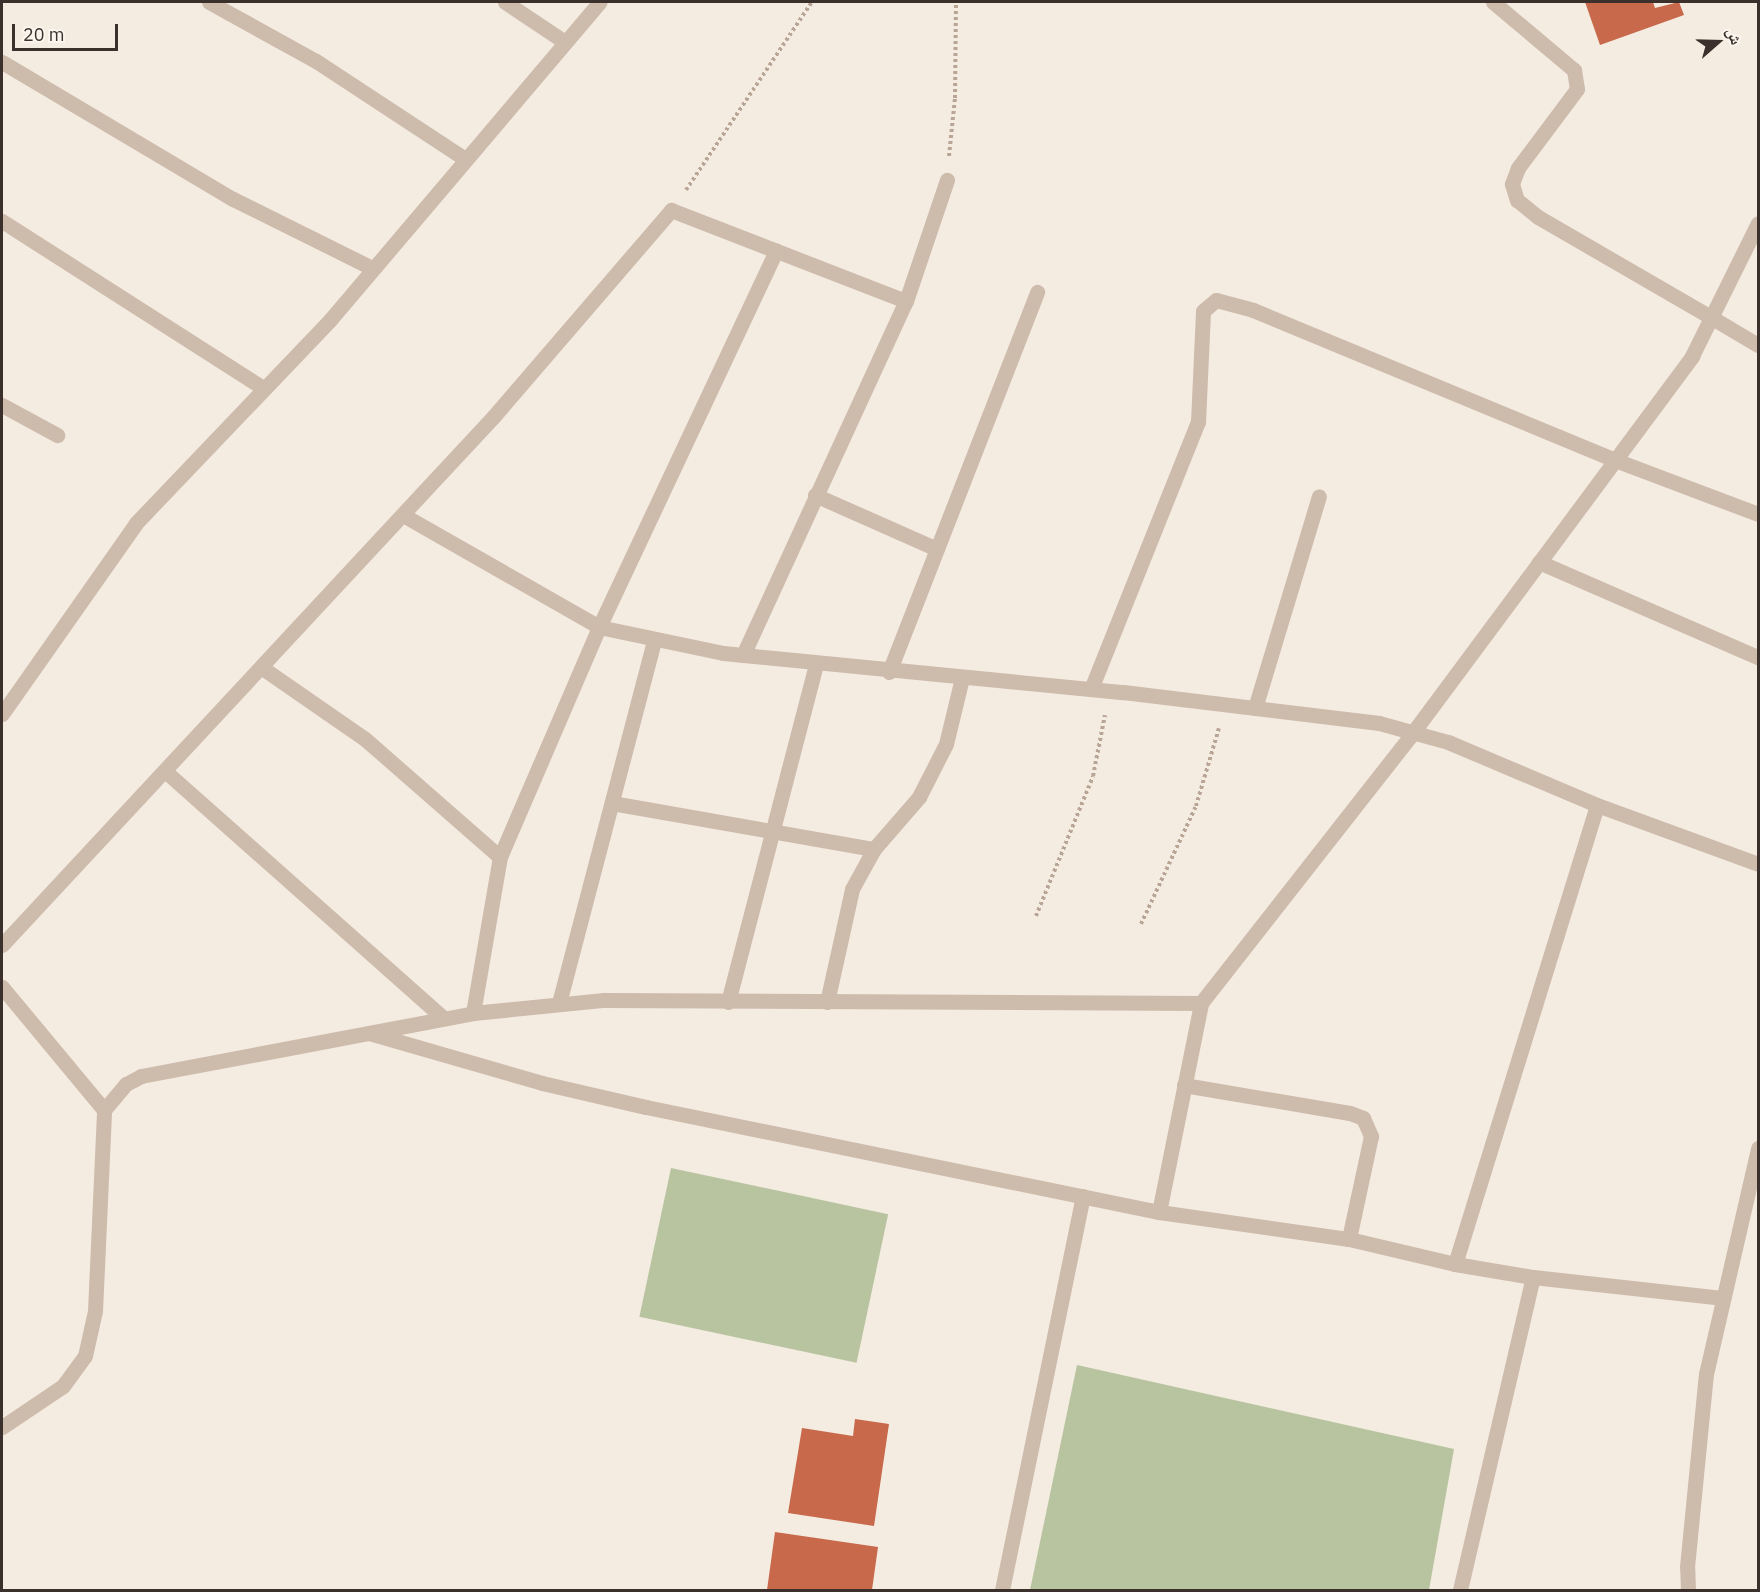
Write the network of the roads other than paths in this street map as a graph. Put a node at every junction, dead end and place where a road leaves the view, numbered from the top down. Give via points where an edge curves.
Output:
1 (209, 2) edge
2 (505, 2) edge
3 (600, 2) edge
4 (1493, 2) edge
5 (565, 42) junction
6 (2, 62) edge
7 (465, 159) junction
8 (947, 180) road end
9 (2, 221) edge
10 (1758, 223) edge
11 (776, 251) junction
12 (372, 268) junction
13 (1037, 292) dead end
14 (906, 301) junction
15 (1714, 319) junction
16 (1758, 345) edge
17 (263, 388) junction
18 (2, 405) edge
19 (57, 435) dead end
20 (1615, 460) junction
21 (815, 495) junction
22 (1319, 496) dead end
23 (403, 514) junction
24 (1758, 514) edge
25 (937, 549) junction
26 (1539, 562) junction
27 (599, 627) junction
28 (654, 640) junction
29 (743, 655) junction
30 (1758, 657) edge
31 (816, 664) junction
32 (261, 667) junction
33 (890, 672) junction
34 (962, 678) junction
35 (1091, 689) junction
36 (1255, 708) junction
37 (2, 714) edge
38 (1414, 731) junction
39 (165, 771) junction
40 (612, 803) junction
41 (1597, 805) junction
42 (771, 828) junction
43 (874, 849) junction
44 (500, 858) junction
45 (1758, 864) edge
46 (2, 945) edge
47 (2, 987) edge
48 (728, 1002) junction
49 (827, 1002) junction
50 (1201, 1003) junction
51 (559, 1004) junction
52 (473, 1012) junction
53 (443, 1018) junction
54 (366, 1032) junction
55 (1184, 1085) junction
56 (104, 1110) junction
57 (1758, 1148) edge
58 (1083, 1196) junction
59 (1159, 1212) junction
60 (1350, 1239) junction
61 (1455, 1264) junction
62 (1533, 1277) junction
63 (1722, 1299) junction
64 (2, 1427) edge
65 (1002, 1590) edge
66 (1460, 1590) edge
67 (1688, 1590) edge

1 - 7 street via 316,62
2 - 5 street
3 - 5 street
4 - 15 street via 1574,70 1576,80 1577,89 1518,168 1512,184 1517,200 1538,217
5 - 7 street
6 - 12 street via 233,199
7 - 12 street
8 - 14 street
9 - 17 street
10 - 15 street
11 - 14 street
11 - 23 street via 671,210 494,416
11 - 27 street
12 - 17 street via 330,320
13 - 25 street
14 - 21 street
15 - 16 street
15 - 20 street via 1692,356
17 - 37 street via 136,523
18 - 19 street
20 - 24 street
20 - 26 street
20 - 35 street via 1253,310 1228,301 1210,303 1203,311 1199,337 1202,389 1198,422
21 - 25 street
21 - 29 street
22 - 36 street
23 - 27 street
23 - 32 street
25 - 33 street
26 - 30 street
26 - 38 street
27 - 28 street
27 - 44 street
28 - 29 street
28 - 40 street
29 - 31 street
31 - 33 street
31 - 42 street
32 - 39 street
32 - 44 street via 365,739
33 - 34 street
34 - 35 street
34 - 43 street via 946,744 919,797
35 - 36 street
36 - 38 street
38 - 41 street
38 - 50 street
39 - 46 street
39 - 53 street
40 - 42 street
40 - 51 street
41 - 45 street
41 - 61 street
42 - 43 street
42 - 48 street
43 - 49 street via 852,889
44 - 52 street
47 - 56 street
48 - 49 street
48 - 51 street via 604,1000
49 - 50 street
50 - 55 street
51 - 52 street
52 - 53 street
53 - 54 street
54 - 56 street via 141,1076 126,1084
54 - 58 street via 542,1083 646,1107
55 - 59 street
55 - 60 street via 1363,1118 1371,1136
56 - 64 street via 95,1311 86,1356 63,1386
57 - 63 street
58 - 59 street
58 - 65 street
59 - 60 street
60 - 61 street
61 - 62 street
62 - 63 street
62 - 66 street
63 - 67 street via 1697,1433 1686,1566

